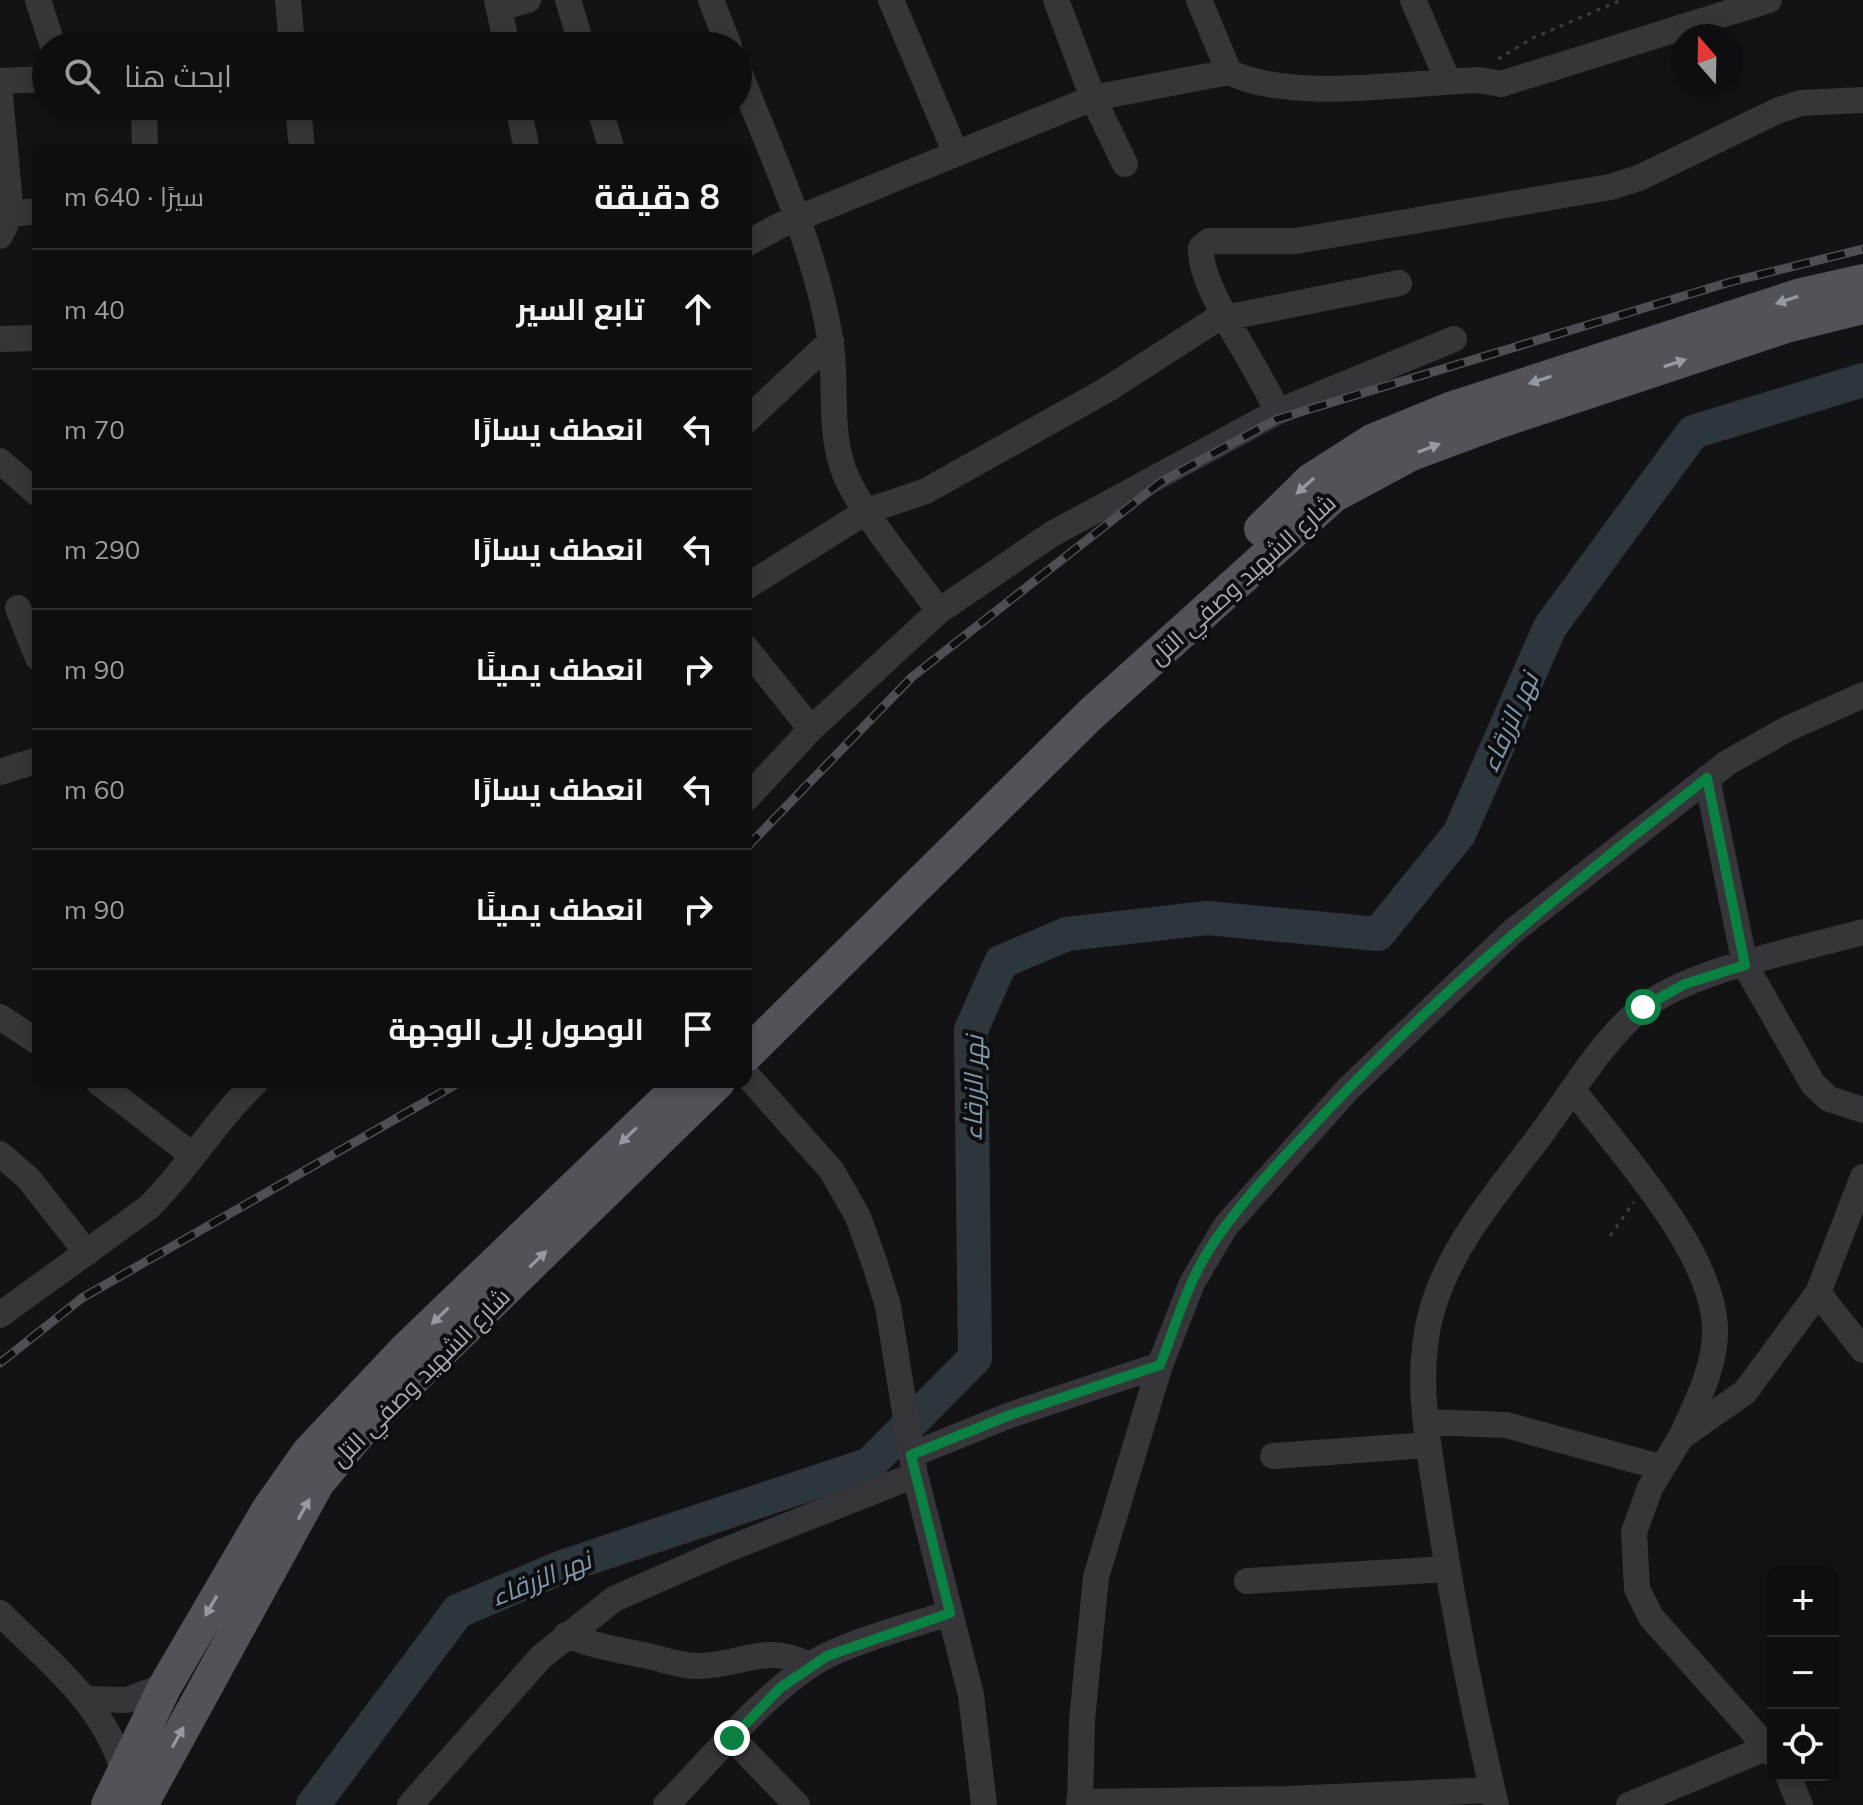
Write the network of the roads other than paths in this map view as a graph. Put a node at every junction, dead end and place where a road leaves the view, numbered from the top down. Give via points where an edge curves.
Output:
1 (38, 0) edge
2 (288, 0) edge
3 (528, 0) edge
4 (568, 0) edge
5 (711, 0) edge
6 (891, 0) edge
7 (1056, 0) edge
8 (1199, 0) edge
9 (1413, 0) edge
10 (1769, 0) edge
11 (498, 4) edge
12 (48, 32) edge
13 (291, 32) edge
14 (504, 32) edge
15 (578, 32) edge
16 (724, 32) edge
17 (1229, 72) junction
18 (32, 80) edge
19 (0, 81) edge
20 (1448, 81) junction
21 (0, 96) edge
22 (1093, 98) junction
23 (1863, 100) edge
24 (752, 105) edge
25 (144, 120) edge
26 (299, 120) edge
27 (521, 120) edge
28 (603, 120) edge
29 (145, 144) edge
30 (301, 144) edge
31 (526, 144) edge
32 (610, 144) edge
33 (956, 154) junction
34 (1125, 164) dead end
35 (32, 214) edge
36 (796, 219) junction
37 (5, 225) edge
38 (752, 241) edge
39 (1863, 281) edge
40 (1399, 283) dead end
41 (1863, 307) edge
42 (1225, 317) junction
43 (32, 338) edge
44 (0, 339) edge
45 (1454, 339) dead end
46 (831, 341) junction
47 (1277, 412) junction
48 (752, 415) edge
49 (1378, 454) junction
50 (0, 461) edge
51 (32, 489) edge
52 (867, 511) junction
53 (752, 583) edge
54 (19, 608) edge
55 (939, 611) junction
56 (32, 642) edge
57 (752, 655) edge
58 (1863, 695) edge
59 (811, 729) junction
60 (32, 762) edge
61 (0, 772) edge
62 (1707, 778) junction
63 (752, 793) edge
64 (1863, 932) edge
65 (1745, 965) junction
66 (0, 1017) edge
67 (752, 1017) edge
68 (32, 1038) edge
69 (752, 1049) edge
70 (752, 1081) edge
71 (106, 1088) edge
72 (250, 1088) edge
73 (678, 1088) edge
74 (712, 1088) edge
75 (1574, 1091) junction
76 (1863, 1110) edge
77 (0, 1154) edge
78 (192, 1155) junction
79 (1863, 1177) edge
80 (87, 1253) junction
81 (1818, 1293) junction
82 (0, 1315) edge
83 (1863, 1350) edge
84 (1160, 1365) junction
85 (1427, 1434) junction
86 (1681, 1437) junction
87 (911, 1454) junction
88 (1273, 1456) dead end
89 (1660, 1467) junction
90 (1447, 1569) junction
91 (250, 1572) junction
92 (1247, 1581) dead end
93 (0, 1613) edge
94 (950, 1613) junction
95 (566, 1635) junction
96 (810, 1665) junction
97 (165, 1686) junction
98 (85, 1699) junction
99 (732, 1738) junction
100 (1767, 1747) edge
101 (1767, 1751) edge
102 (125, 1775) junction
103 (1790, 1781) edge
104 (1494, 1797) edge
105 (1080, 1803) edge
106 (668, 1804) edge
107 (108, 1805) edge
108 (141, 1805) edge
109 (410, 1805) edge
110 (797, 1805) edge
111 (984, 1805) edge
112 (1629, 1805) edge
113 (1800, 1805) edge

1 - 12 street
2 - 13 street
3 - 11 street
4 - 15 street
5 - 16 street
6 - 33 street
7 - 22 street
8 - 17 street
9 - 20 street
10 - 20 street via 1523,80
11 - 14 street
17 - 20 street via 1295,89
17 - 22 street
18 - 19 street
21 - 37 street
22 - 33 street
22 - 34 street
23 - 42 street via 1801,103 1779,110 1610,187 1296,241 1209,241 1200,253
24 - 36 street
25 - 29 street
26 - 30 street
27 - 31 street
28 - 32 street
33 - 36 street
35 - 37 street
36 - 38 street
36 - 46 street
39 -> 49 main road, شارع الشهيد وصفي التل via 1801,295 1450,409
40 - 42 street
49 -> 41 main road, شارع الشهيد وصفي التل via 1515,416 1786,326
42 - 47 street
42 - 52 street via 926,491
43 - 44 street
45 - 47 street
46 - 48 street
46 - 52 street via 839,457
47 - 55 street via 1052,534
49 -> 67 main road, شارع الشهيد وصفي التل via 1311,480
49 - 69 main road, شارع الشهيد وصفي التل via 1079,726
50 - 51 street
52 - 53 street
52 - 55 street
54 - 56 street
55 - 59 street
57 - 59 street
58 - 62 street via 1787,729
59 - 63 street
60 - 61 street
62 - 65 street
62 - 84 street via 1512,932 1325,1113 1247,1200 1206,1256
64 - 65 street
65 - 75 street via 1685,984 1643,1007 1615,1034
65 - 76 street via 1813,1084 1829,1099
66 - 68 street
70 - 87 street via 812,1146 845,1192 868,1241 884,1291
71 - 78 street
72 - 78 street
73 -> 91 main road, شارع الشهيد وصفي التل via 350,1405 308,1453
91 -> 74 main road, شارع الشهيد وصفي التل via 365,1426
75 - 85 street via 1481,1213 1441,1286 1427,1337
75 - 86 street via 1682,1236 1703,1274 1712,1304 1713,1348 1700,1396
77 - 80 street via 28,1178
78 - 80 street via 149,1207
79 - 81 street
80 - 82 street
81 - 83 street
81 - 86 street via 1745,1392
84 - 87 street
84 - 105 street via 1096,1577
85 - 88 street
85 - 89 street via 1506,1425
85 - 90 street
86 - 89 street
87 - 94 street
87 - 95 street via 614,1599
89 - 100 street via 1634,1532 1637,1589 1666,1639
90 - 92 street
90 - 104 street
91 -> 97 main road, شارع الشهيد وصفي التل
108 -> 91 main road, شارع الشهيد وصفي التل
93 - 98 street
94 - 96 street via 852,1645
94 - 111 street via 971,1695
95 - 96 street via 615,1653 678,1664 710,1665 779,1653
95 - 109 street
96 - 99 street
97 - 98 street via 127,1700
97 - 102 main road, شارع الشهيد وصفي التل
98 - 102 street via 110,1733
99 - 106 street
99 - 110 street
101 - 112 street
102 - 107 main road, شارع الشهيد وصفي التل
103 - 113 street
104 - 105 street

